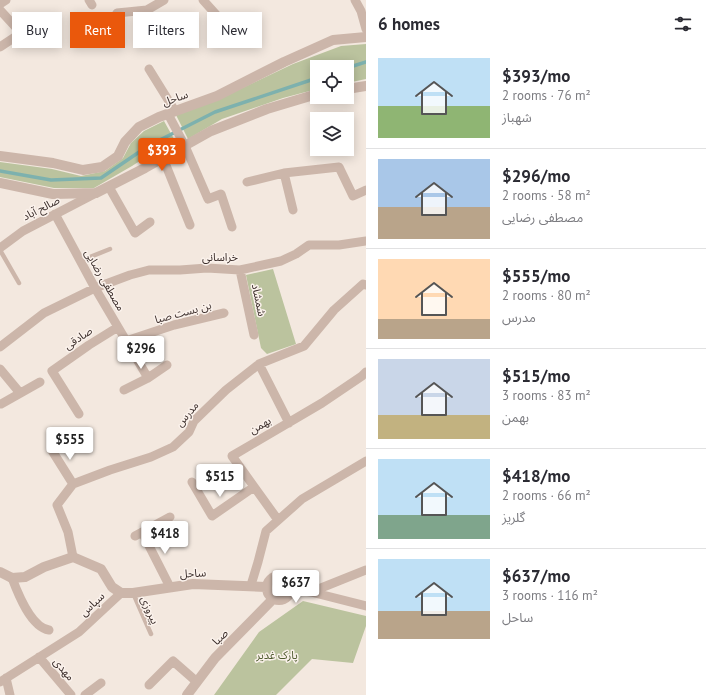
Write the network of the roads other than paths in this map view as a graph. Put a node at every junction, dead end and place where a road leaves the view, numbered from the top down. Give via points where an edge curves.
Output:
1 (6, 0) edge
2 (164, 0) edge
3 (203, 0) edge
4 (355, 0) edge
5 (0, 4) edge
6 (0, 10) edge
7 (125, 12) edge
8 (214, 12) edge
9 (366, 30) edge
10 (366, 37) edge
11 (0, 47) edge
12 (149, 69) dead end
13 (366, 86) edge
14 (354, 88) edge
15 (310, 96) edge
16 (171, 112) junction
17 (185, 146) junction
18 (0, 156) edge
19 (163, 158) junction
20 (284, 173) junction
21 (246, 182) dead end
22 (0, 183) edge
23 (109, 187) junction
24 (366, 190) edge
25 (96, 193) junction
26 (293, 210) dead end
27 (55, 214) junction
28 (150, 222) dead end
29 (190, 225) dead end
30 (232, 227) dead end
31 (366, 241) edge
32 (0, 249) edge
33 (110, 249) dead end
34 (80, 261) junction
35 (240, 270) junction
36 (19, 282) dead end
37 (366, 284) edge
38 (95, 288) junction
39 (224, 313) dead end
40 (118, 327) junction
41 (254, 335) dead end
42 (126, 341) junction
43 (0, 347) edge
44 (260, 364) junction
45 (167, 365) dead end
46 (0, 369) edge
47 (366, 372) edge
48 (148, 378) junction
49 (40, 382) dead end
50 (124, 390) dead end
51 (20, 393) junction
52 (1, 404) dead end
53 (79, 414) dead end
54 (289, 423) junction
55 (51, 449) dead end
56 (366, 461) edge
57 (192, 482) dead end
58 (73, 484) junction
59 (254, 487) junction
60 (170, 517) dead end
61 (278, 520) junction
62 (73, 557) junction
63 (366, 570) edge
64 (0, 572) edge
65 (12, 578) junction
66 (251, 585) junction
67 (170, 587) junction
68 (266, 587) junction
69 (291, 589) junction
70 (311, 592) junction
71 (121, 593) junction
72 (133, 593) junction
73 (273, 599) junction
74 (366, 606) edge
75 (49, 630) dead end
76 (151, 634) dead end
77 (40, 658) junction
78 (3, 680) edge
79 (197, 682) junction
80 (101, 683) dead end
81 (149, 685) dead end
82 (10, 695) edge
83 (70, 695) edge
84 (85, 695) edge
85 (187, 695) edge

1 - 5 street
2 - 7 street via 147,10
3 - 8 street
4 - 9 street
6 - 11 street via 21,33
10 - 16 street, ساحل via 333,40 217,96
12 - 16 street
13 - 14 street
15 - 17 street via 267,109 211,131
16 - 17 street
16 - 18 street, ساحل via 139,127 125,142 118,156 102,167 84,170
17 - 19 street
17 - 30 street via 208,199 221,194
19 - 23 street
19 - 29 street
20 - 21 street
20 - 24 street via 339,167 353,196
20 - 26 street
22 - 25 street via 53,194
23 - 25 street
23 - 28 street via 135,234
25 - 27 street, صالح آباد
27 - 32 street, صالح آباد via 23,231
27 - 34 street, مصطفی رضایی
31 - 35 street, خراسانی via 339,245 309,245 281,261
32 - 36 lane
33 - 34 lane
34 - 38 street, مصطفی رضایی
35 - 38 street, خراسانی via 149,270 130,274
35 - 41 street, شمشاد
37 - 44 street, مدرس via 334,310 304,346
38 - 40 street, مصطفی رضایی
38 - 43 street via 44,313
39 - 42 street, بن بست صبا via 174,325
40 - 42 street, مصطفی رضایی
40 - 53 street, صادقی via 52,371
42 - 48 street, مصطفی رضایی
44 - 54 street
44 - 58 street, مدرس via 226,390 194,421 189,432 173,447 152,457
45 - 48 street
46 - 51 street
47 - 54 street, بهمن
48 - 50 street
49 - 51 street
51 - 52 street
54 - 59 street, بهمن via 232,456
55 - 58 street
56 - 61 street via 302,498
57 - 59 street via 212,516
58 - 62 street via 57,505 68,532
59 - 61 street, بهمن
60 - 67 street via 139,534
61 - 66 street via 266,531
62 - 65 street via 25,577
62 - 71 street, سپاس via 101,569 112,587
63 - 70 street
64 - 65 street
65 - 75 street via 22,603 38,625
66 - 67 street, ساحل via 193,584
66 - 68 street, ساحل
67 - 72 street, ساحل
68 - 69 street via 269,580 276,576 284,577
68 - 73 street
69 - 70 street
69 - 73 street via 288,596 281,600
70 - 74 street
71 - 72 street, ساحل
71 - 77 street, سپاس via 79,632
72 - 76 lane, پیروزی
73 - 79 street, صبا via 215,658
77 - 78 street, سپاس
77 - 83 street, مهدی
78 - 82 street
79 - 81 street via 173,661
79 - 85 street, صبا
80 - 84 street

